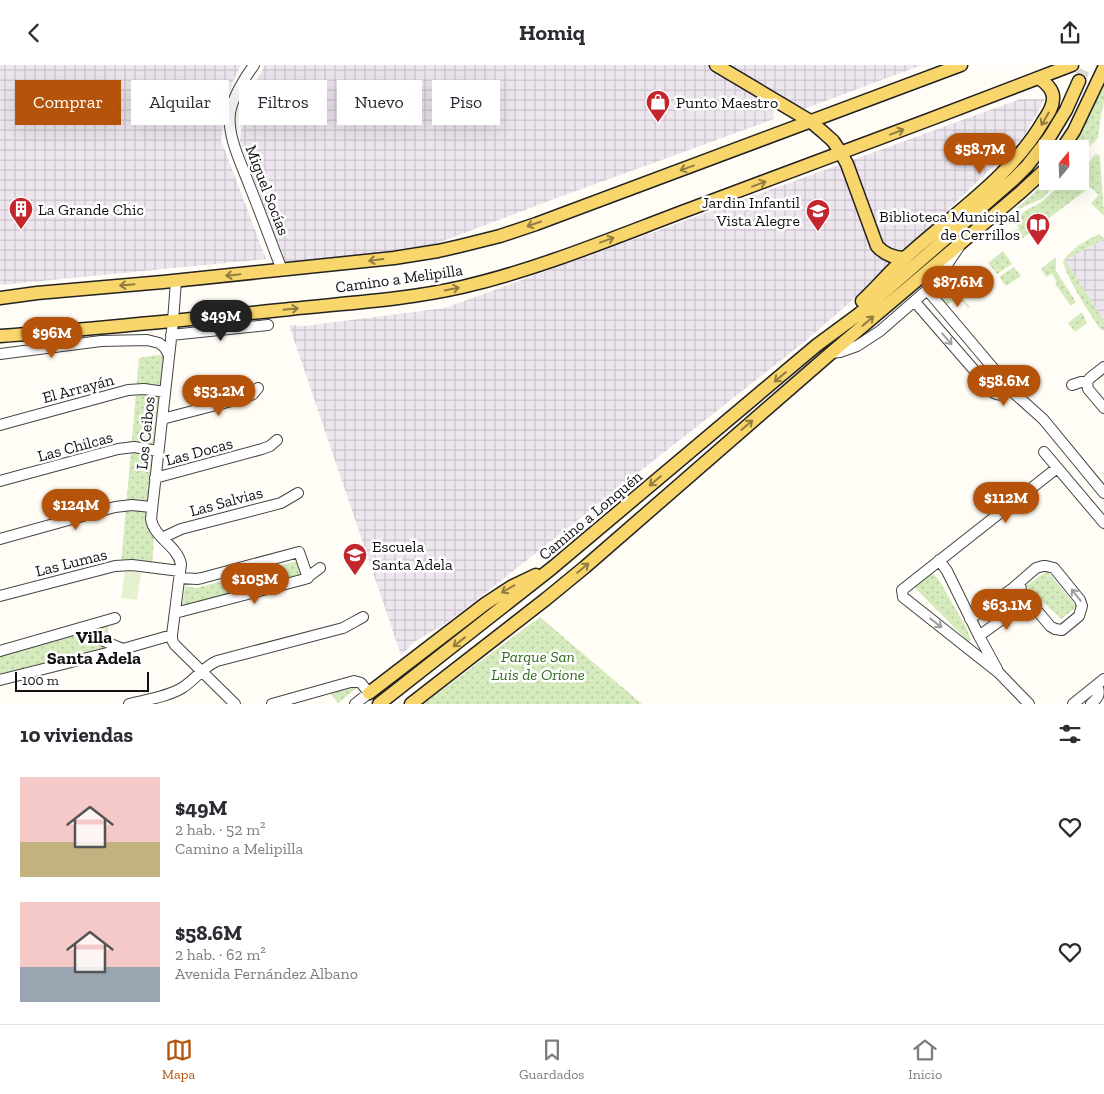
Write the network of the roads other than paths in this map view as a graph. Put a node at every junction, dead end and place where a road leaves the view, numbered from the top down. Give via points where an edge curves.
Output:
1 (254, 65) edge
2 (716, 65) edge
3 (961, 65) edge
4 (1072, 65) edge
5 (1104, 68) edge
6 (1039, 78) junction
7 (1079, 81) tunnel mouth
8 (783, 105) junction
9 (810, 121) junction
10 (781, 131) junction
11 (1068, 140) edge
12 (841, 153) junction
13 (1039, 176) edge
14 (963, 242) junction
15 (877, 246) junction
16 (905, 258) junction
17 (282, 270) junction
18 (176, 281) junction
19 (881, 281) junction
20 (928, 291) junction
21 (0, 298) edge
22 (915, 302) junction
23 (173, 321) junction
24 (268, 325) dead end
25 (171, 335) junction
26 (0, 336) edge
27 (816, 345) junction
28 (0, 353) edge
29 (831, 353) junction
30 (169, 355) junction
31 (1104, 367) edge
32 (1087, 383) junction
33 (1072, 385) dead end
34 (258, 388) dead end
35 (1011, 389) junction
36 (165, 391) junction
37 (1104, 408) edge
38 (162, 419) junction
39 (0, 425) edge
40 (277, 440) dead end
41 (158, 451) junction
42 (1044, 452) dead end
43 (1058, 468) junction
44 (155, 478) junction
45 (0, 481) edge
46 (298, 493) dead end
47 (1104, 493) edge
48 (152, 507) junction
49 (1104, 523) edge
50 (162, 538) junction
51 (0, 539) edge
52 (939, 560) junction
53 (320, 568) dead end
54 (552, 568) junction
55 (180, 575) junction
56 (308, 577) junction
57 (1016, 585) junction
58 (0, 596) edge
59 (1020, 606) junction
60 (1034, 607) junction
61 (175, 613) junction
62 (362, 617) dead end
63 (115, 618) dead end
64 (970, 619) junction
65 (80, 628) junction
66 (172, 635) junction
67 (979, 637) junction
68 (123, 649) junction
69 (0, 651) edge
70 (202, 671) junction
71 (999, 673) junction
72 (0, 680) edge
73 (1101, 682) edge
74 (369, 693) junction
75 (1097, 700) edge
76 (129, 704) edge
77 (235, 704) edge
78 (272, 704) edge
79 (355, 704) edge
80 (379, 704) edge
81 (411, 704) edge
82 (1029, 704) edge
83 (1073, 704) edge

1 - 17 street, Miguel Socías via 232,105 231,131
2 - 8 main road
3 - 9 main road, Camino a Melipilla
4 - 6 main road, Camino a Melipilla
5 - 11 main road
12 -> 6 main road, Camino a Melipilla
6 -> 16 main road via 1051,89 1053,100 1031,141 997,178
7 - 27 main road via 1049,138 1014,179 859,314
8 - 9 main road
8 - 10 main road via 787,118
9 - 10 main road, Camino a Melipilla
9 - 12 main road
10 -> 17 main road, Camino a Melipilla via 500,236 419,254
12 - 15 main road
23 -> 12 main road, Camino a Melipilla via 404,297 465,286 557,258
13 - 14 main road
14 - 20 street
29 -> 14 main road
15 - 16 main road via 890,256
15 - 19 main road via 883,269
16 - 19 main road
17 -> 18 main road, Camino a Melipilla
18 -> 21 main road, Camino a Melipilla
18 - 23 street, Los Ceibos
19 - 27 main road
20 - 22 street
20 - 35 street
22 - 29 street via 865,342
22 -> 35 street via 994,393 1001,395
23 - 25 street, Los Ceibos
23 - 26 main road, Camino a Melipilla
24 - 25 street
25 - 30 street, Los Ceibos
27 -> 54 main road, Camino a Lonquén
28 - 30 street via 101,341 147,340 159,343
81 -> 29 main road via 566,582
30 - 36 street, Los Ceibos
31 - 32 street
32 - 33 street
32 - 37 street via 1088,389
34 - 38 street via 247,397
35 - 47 street via 1043,419
36 - 38 street, Los Ceibos
36 - 39 street, El Arrayán via 128,390
38 - 41 street, Los Ceibos
40 - 44 street, Las Docas via 262,449
41 - 44 street, Los Ceibos
41 - 45 street, Las Chilcas via 134,447 118,449
42 - 43 street
43 - 49 street
43 - 52 street
44 - 48 street, Los Ceibos
46 - 50 street, Las Salvias via 281,503 181,529
48 - 50 street, Los Ceibos via 150,519
48 - 51 street via 116,507
50 - 55 street, Los Ceibos via 179,557
52 - 64 street
52 -> 71 street via 902,590 903,597
53 - 56 street
54 -> 74 main road via 493,598
54 -> 80 main road, Camino a Lonquén
55 - 56 street, Las Lumas via 197,579 299,552
55 - 58 street, Las Lumas via 137,565 115,566
55 - 61 street
56 - 61 street
57 - 59 street
57 - 60 street
60 -> 57 street via 1050,626 1062,630 1080,616 1082,606 1078,597 1050,567 1036,568
57 - 64 street
59 - 60 street
59 - 67 street
61 - 66 street
62 - 70 street via 342,628 217,661
63 - 65 street
64 - 67 street
65 - 68 street
65 - 69 street
66 - 68 street
66 - 70 street via 174,643
67 - 71 street
68 - 72 street
70 - 76 street via 175,691
70 - 77 street
71 - 82 street
73 - 75 street
73 - 83 street
74 - 78 street via 361,683 354,681
74 - 79 street

